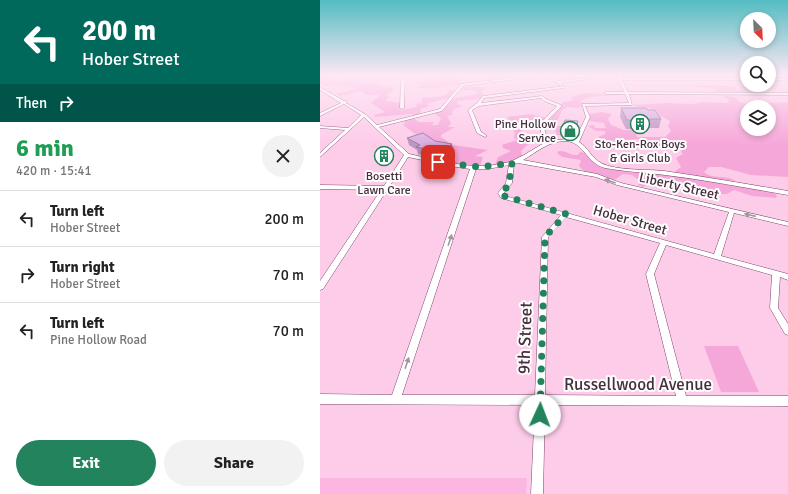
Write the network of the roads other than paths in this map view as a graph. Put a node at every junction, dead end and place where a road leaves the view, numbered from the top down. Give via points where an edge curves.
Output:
1 (339, 99) edge
2 (402, 99) edge
3 (450, 99) edge
4 (482, 99) edge
5 (525, 99) edge
6 (544, 99) edge
7 (629, 99) edge
8 (344, 102) junction
9 (476, 105) junction
10 (402, 108) dead end
11 (320, 115) edge
12 (364, 115) junction
13 (378, 126) junction
14 (320, 127) edge
15 (348, 130) junction
16 (485, 136) dead end
17 (577, 141) junction
18 (546, 142) junction
19 (407, 155) junction
20 (320, 156) edge
21 (515, 162) junction
22 (474, 166) junction
23 (320, 187) edge
24 (386, 188) junction
25 (788, 193) edge
26 (732, 211) junction
27 (566, 214) junction
28 (788, 224) edge
29 (664, 242) junction
30 (717, 257) junction
31 (776, 274) junction
32 (788, 277) edge
33 (320, 286) edge
34 (788, 332) edge
35 (320, 399) edge
36 (395, 400) junction
37 (540, 400) junction
38 (682, 400) junction
39 (788, 401) edge
40 (537, 494) edge

1 - 8 street
2 - 10 street
3 - 13 street via 441,110
4 - 9 street
5 - 9 street
6 - 18 street via 560,106 542,125
7 - 17 street via 631,104 583,105 588,117
8 - 11 street
8 - 12 street
9 - 16 street via 470,110 479,133
12 - 13 street
12 - 15 street
13 - 19 street
14 - 15 street
15 - 20 street
17 - 18 street
17 - 25 street via 583,145 594,162 606,166
18 - 21 street
19 - 22 street
19 - 24 street
21 - 22 street via 493,167
26 -> 21 street, Liberty Street via 597,176
21 - 27 street, Hober Street via 509,184 501,195
36 -> 22 street
23 - 24 street
24 - 33 street
28 -> 26 street, Liberty Street
26 - 30 street
27 - 29 street, Hober Street
27 - 37 street, 9th Street via 545,237
29 - 30 street, Hober Street
29 - 38 street via 650,274
30 - 31 street, Hober Street
31 - 32 street, Hober Street
31 - 34 street via 774,308
35 - 36 street, Russellwood Avenue
36 - 37 street, Russellwood Avenue
37 - 38 street, Russellwood Avenue
37 - 40 street, 9th Street
38 - 39 street, Russellwood Avenue

